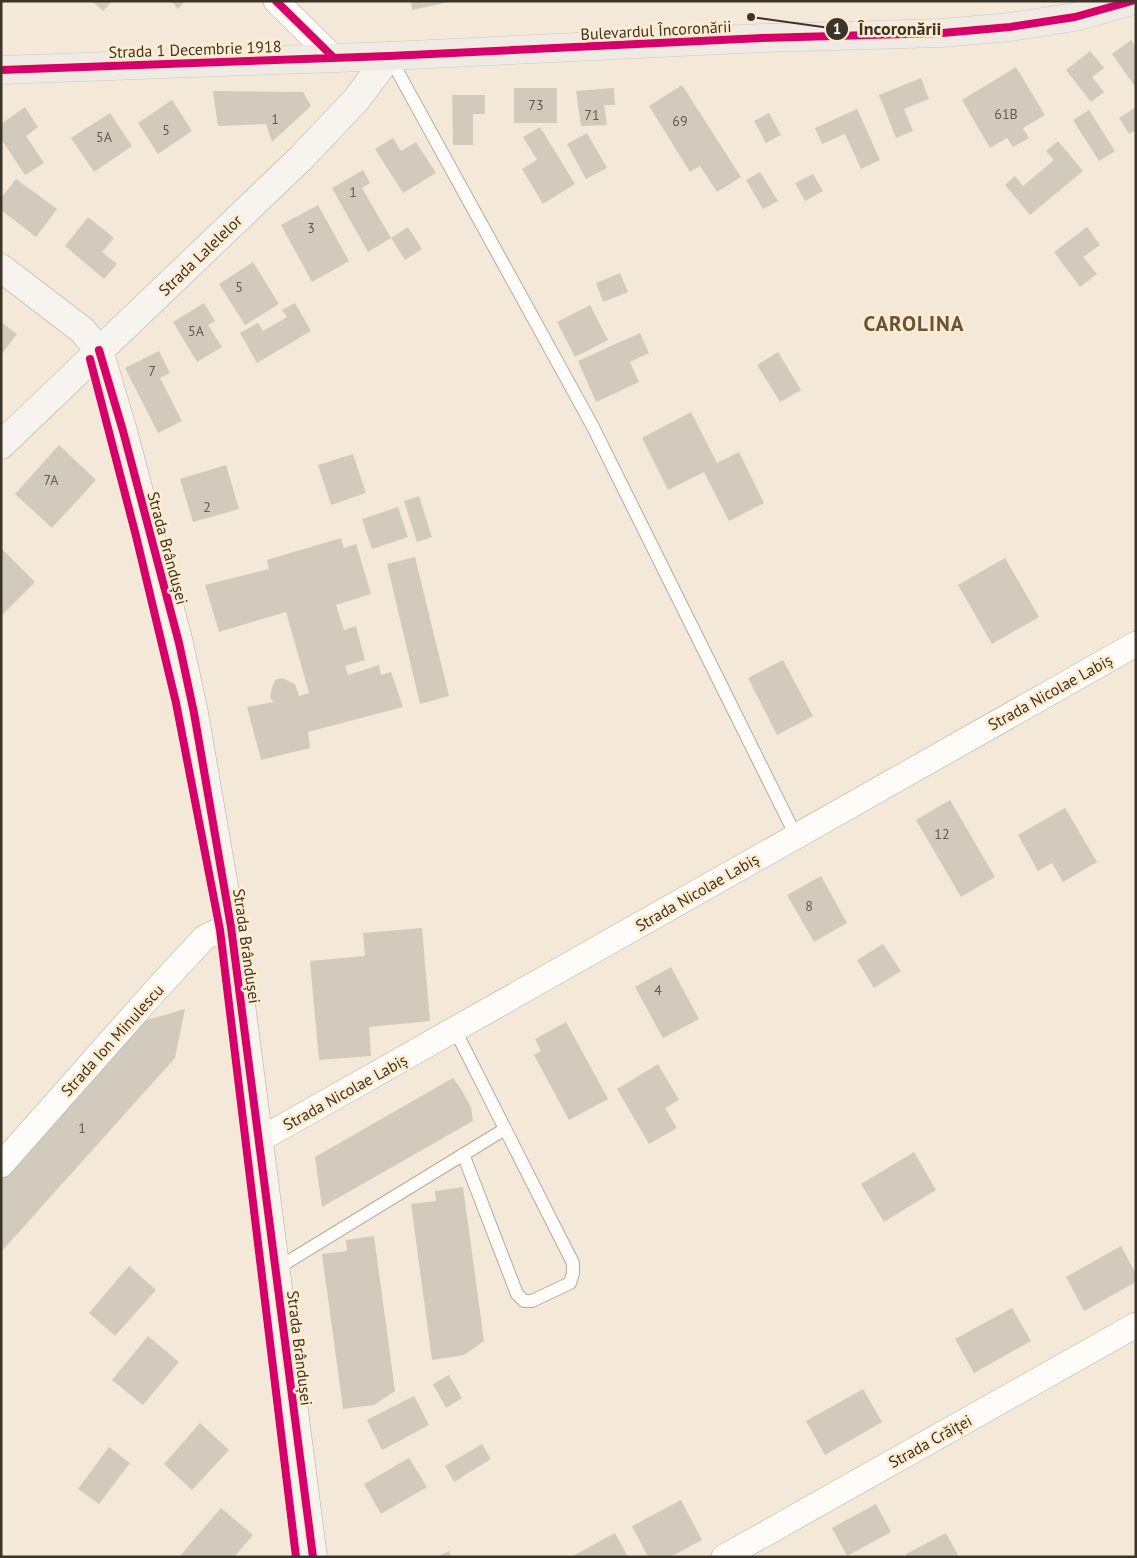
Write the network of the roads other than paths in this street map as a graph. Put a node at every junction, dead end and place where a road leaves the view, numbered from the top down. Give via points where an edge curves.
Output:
1 (276, 1) edge
2 (1132, 1) edge
3 (389, 56) junction
4 (334, 58) junction
5 (1, 70) edge
6 (1, 268) edge
7 (99, 350) junction
8 (1, 445) edge
9 (1136, 644) edge
10 (796, 836) junction
11 (232, 927) junction
12 (455, 1030) junction
13 (505, 1129) junction
14 (259, 1140) junction
15 (464, 1154) junction
16 (1, 1165) edge
17 (276, 1269) junction
18 (1136, 1325) edge
19 (314, 1557) edge
20 (724, 1557) edge

1 - 4 street
2 - 3 main road, Bulevardul Încoronării via 1075,17 942,33
3 - 4 main road, Strada 1 Decembrie 1918
3 - 7 main road, Strada Lalelelor via 356,100 300,159
3 - 10 lane via 592,425
4 - 5 main road, Strada 1 Decembrie 1918
6 - 7 main road, Strada Brândușei via 82,330
7 - 8 main road, Strada Lalelelor
7 - 11 main road, Strada Brândușei via 179,643
9 - 10 street, Strada Nicolae Labiș
10 - 12 street, Strada Nicolae Labiș
11 - 14 main road, Strada Brândușei
11 - 16 street, Strada Ion Minulescu via 204,938
12 - 13 lane
12 - 14 street, Strada Nicolae Labiș
13 - 15 lane
13 - 15 lane via 573,1263 570,1283 532,1301 524,1302 517,1294
14 - 17 main road, Strada Brândușei
15 - 17 lane
17 - 19 main road, Strada Brândușei
18 - 20 street, Strada Crăiței

